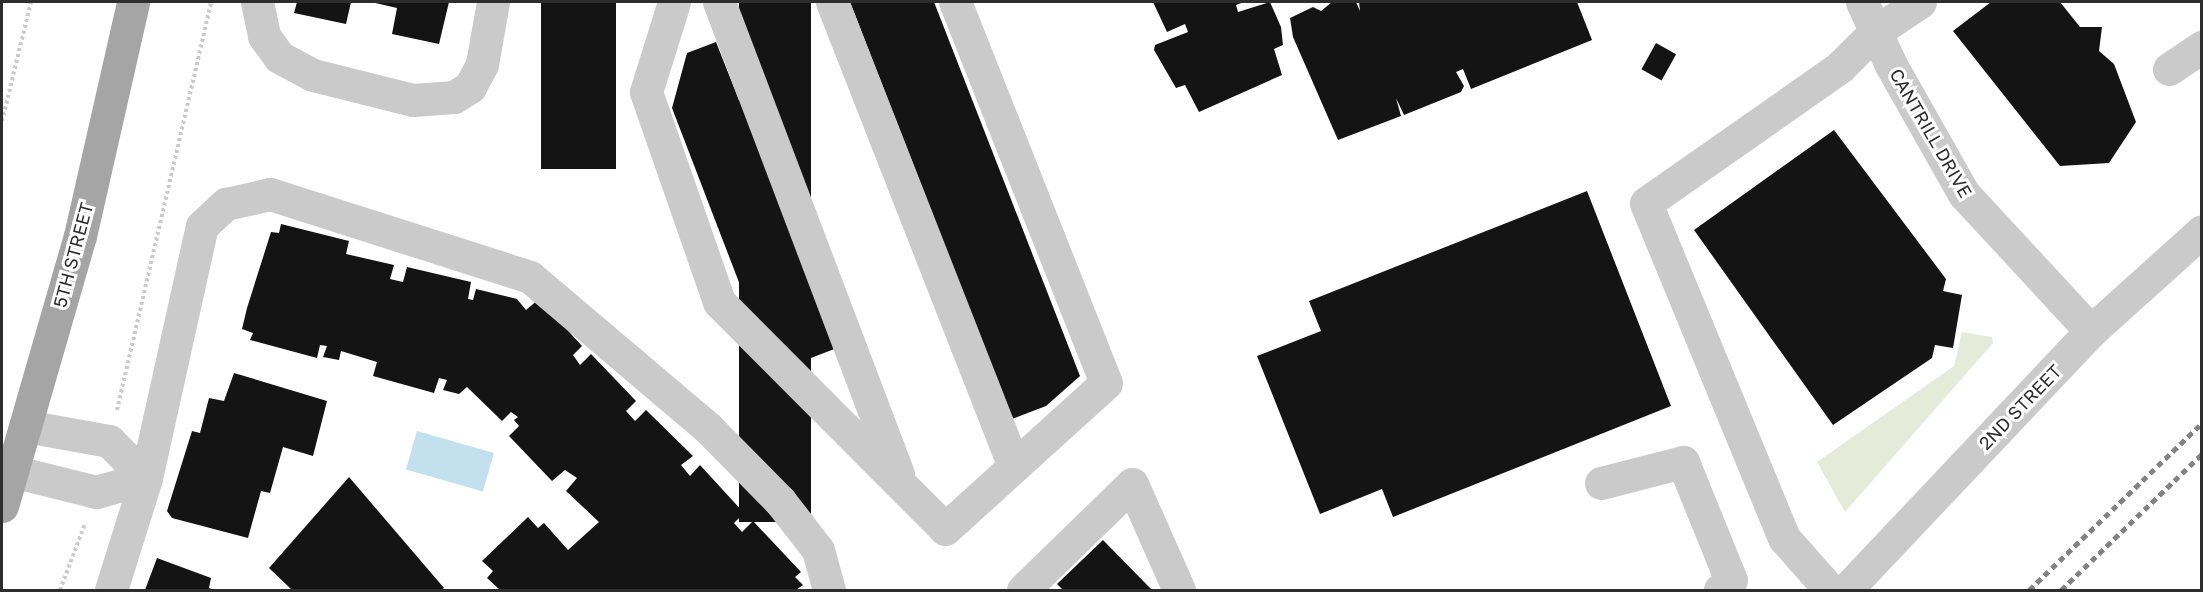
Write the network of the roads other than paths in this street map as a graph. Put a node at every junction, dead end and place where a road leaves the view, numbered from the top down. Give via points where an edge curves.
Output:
1 (133, 2) edge
2 (257, 2) edge
3 (493, 2) edge
4 (674, 2) edge
5 (719, 2) edge
6 (832, 2) edge
7 (954, 2) edge
8 (1862, 2) edge
9 (1920, 2) edge
10 (1875, 32) junction
11 (2202, 47) edge
12 (2169, 69) dead end
13 (2202, 231) edge
14 (2091, 331) junction
15 (25, 426) junction
16 (1014, 466) junction
17 (12, 471) junction
18 (146, 478) junction
19 (1602, 483) dead end
20 (902, 485) junction
21 (2, 506) edge
22 (1031, 588) edge
23 (111, 591) edge
24 (829, 591) edge
25 (1179, 591) edge
26 (1720, 591) edge
27 (1830, 591) edge
28 (1846, 591) edge

1 - 15 main road, 5TH STREET via 80,236
2 - 3 street via 264,36 279,57 313,75 414,100 454,97 470,87 482,64
4 - 20 street via 646,92 719,302
5 - 20 street
6 - 16 street
7 - 16 street via 1106,383
8 - 10 street, CANTRILL DRIVE
9 - 10 street
10 - 14 street, CANTRILL DRIVE via 1964,194
10 - 27 street via 1840,67 1646,203 1784,538
11 - 12 street
13 - 14 street, 2ND STREET
14 - 28 street, 2ND STREET
15 - 17 main road, 5TH STREET
15 - 18 street via 109,441
16 - 20 street via 945,529
17 - 18 street via 96,492
17 - 21 main road, 5TH STREET
18 - 23 street
18 - 24 street via 202,226 226,204 270,194 530,277 708,428 780,501 818,550
19 - 26 street via 1683,462 1731,580
22 - 25 street via 1132,484

